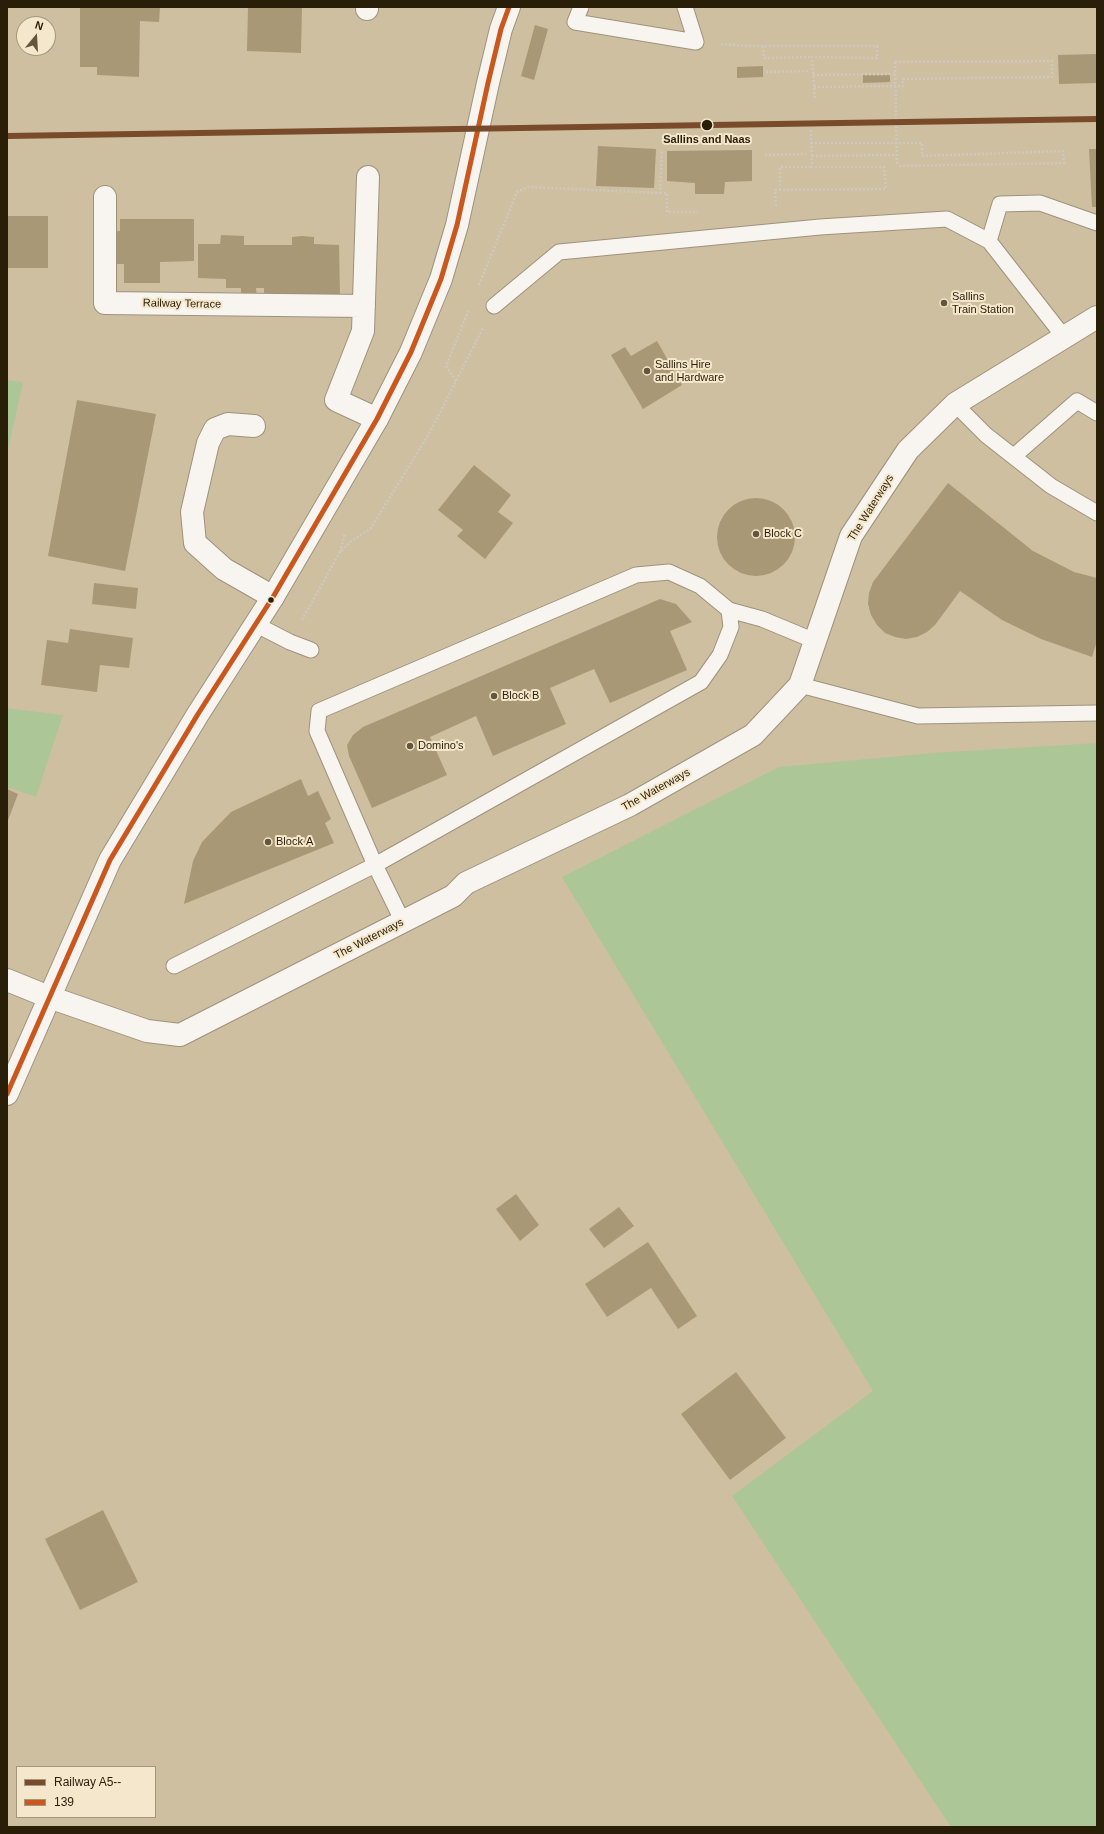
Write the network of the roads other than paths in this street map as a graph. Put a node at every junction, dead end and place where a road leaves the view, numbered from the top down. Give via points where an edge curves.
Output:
1 (508, 7) edge
2 (581, 7) edge
3 (685, 7) edge
4 (368, 177) dead end
5 (105, 197) dead end
6 (1097, 223) edge
7 (989, 241) junction
8 (364, 306) junction
9 (494, 306) road end
10 (1097, 316) edge
11 (1064, 337) junction
12 (955, 404) junction
13 (1097, 414) edge
14 (377, 419) junction
15 (254, 426) dead end
16 (1014, 456) junction
17 (1097, 513) edge
18 (272, 597) junction
19 (729, 610) junction
20 (255, 624) junction
21 (815, 641) junction
22 (311, 650) dead end
23 (800, 685) junction
24 (1097, 713) edge
25 (375, 865) junction
26 (403, 922) junction
27 (174, 966) dead end
28 (7, 980) edge
29 (49, 997) junction
30 (7, 1094) edge

1 - 14 street via 488,83 457,225 436,292 411,352
2 - 3 lane via 575,22 696,42
4 - 8 street
5 - 8 street, Railway Terrace via 105,303
6 - 7 lane via 1040,203 1000,204
7 - 9 lane via 947,220 820,227 559,252
7 - 11 lane
8 - 14 street via 363,331 336,400
10 - 11 street, The Waterways
11 - 12 street, The Waterways
12 - 16 lane via 986,435
12 - 21 street, The Waterways via 908,450 852,536
13 - 16 lane via 1077,401
14 - 18 street
15 - 18 street via 228,424 215,429 208,443 192,512 194,543 224,569
16 - 17 lane via 1051,486
18 - 20 street
19 - 21 lane via 762,619
19 - 25 lane via 731,627 720,655 701,682
19 - 25 lane via 700,586 669,572 636,576 319,711 317,731
20 - 22 lane
20 - 29 street via 110,860
21 - 23 street, The Waterways
23 - 24 lane via 918,716
23 - 26 street, The Waterways via 753,735 630,805 466,883 453,896
25 - 26 lane
25 - 27 lane
26 - 29 street, The Waterways via 180,1035 147,1031
28 - 29 street, The Waterways
29 - 30 street

